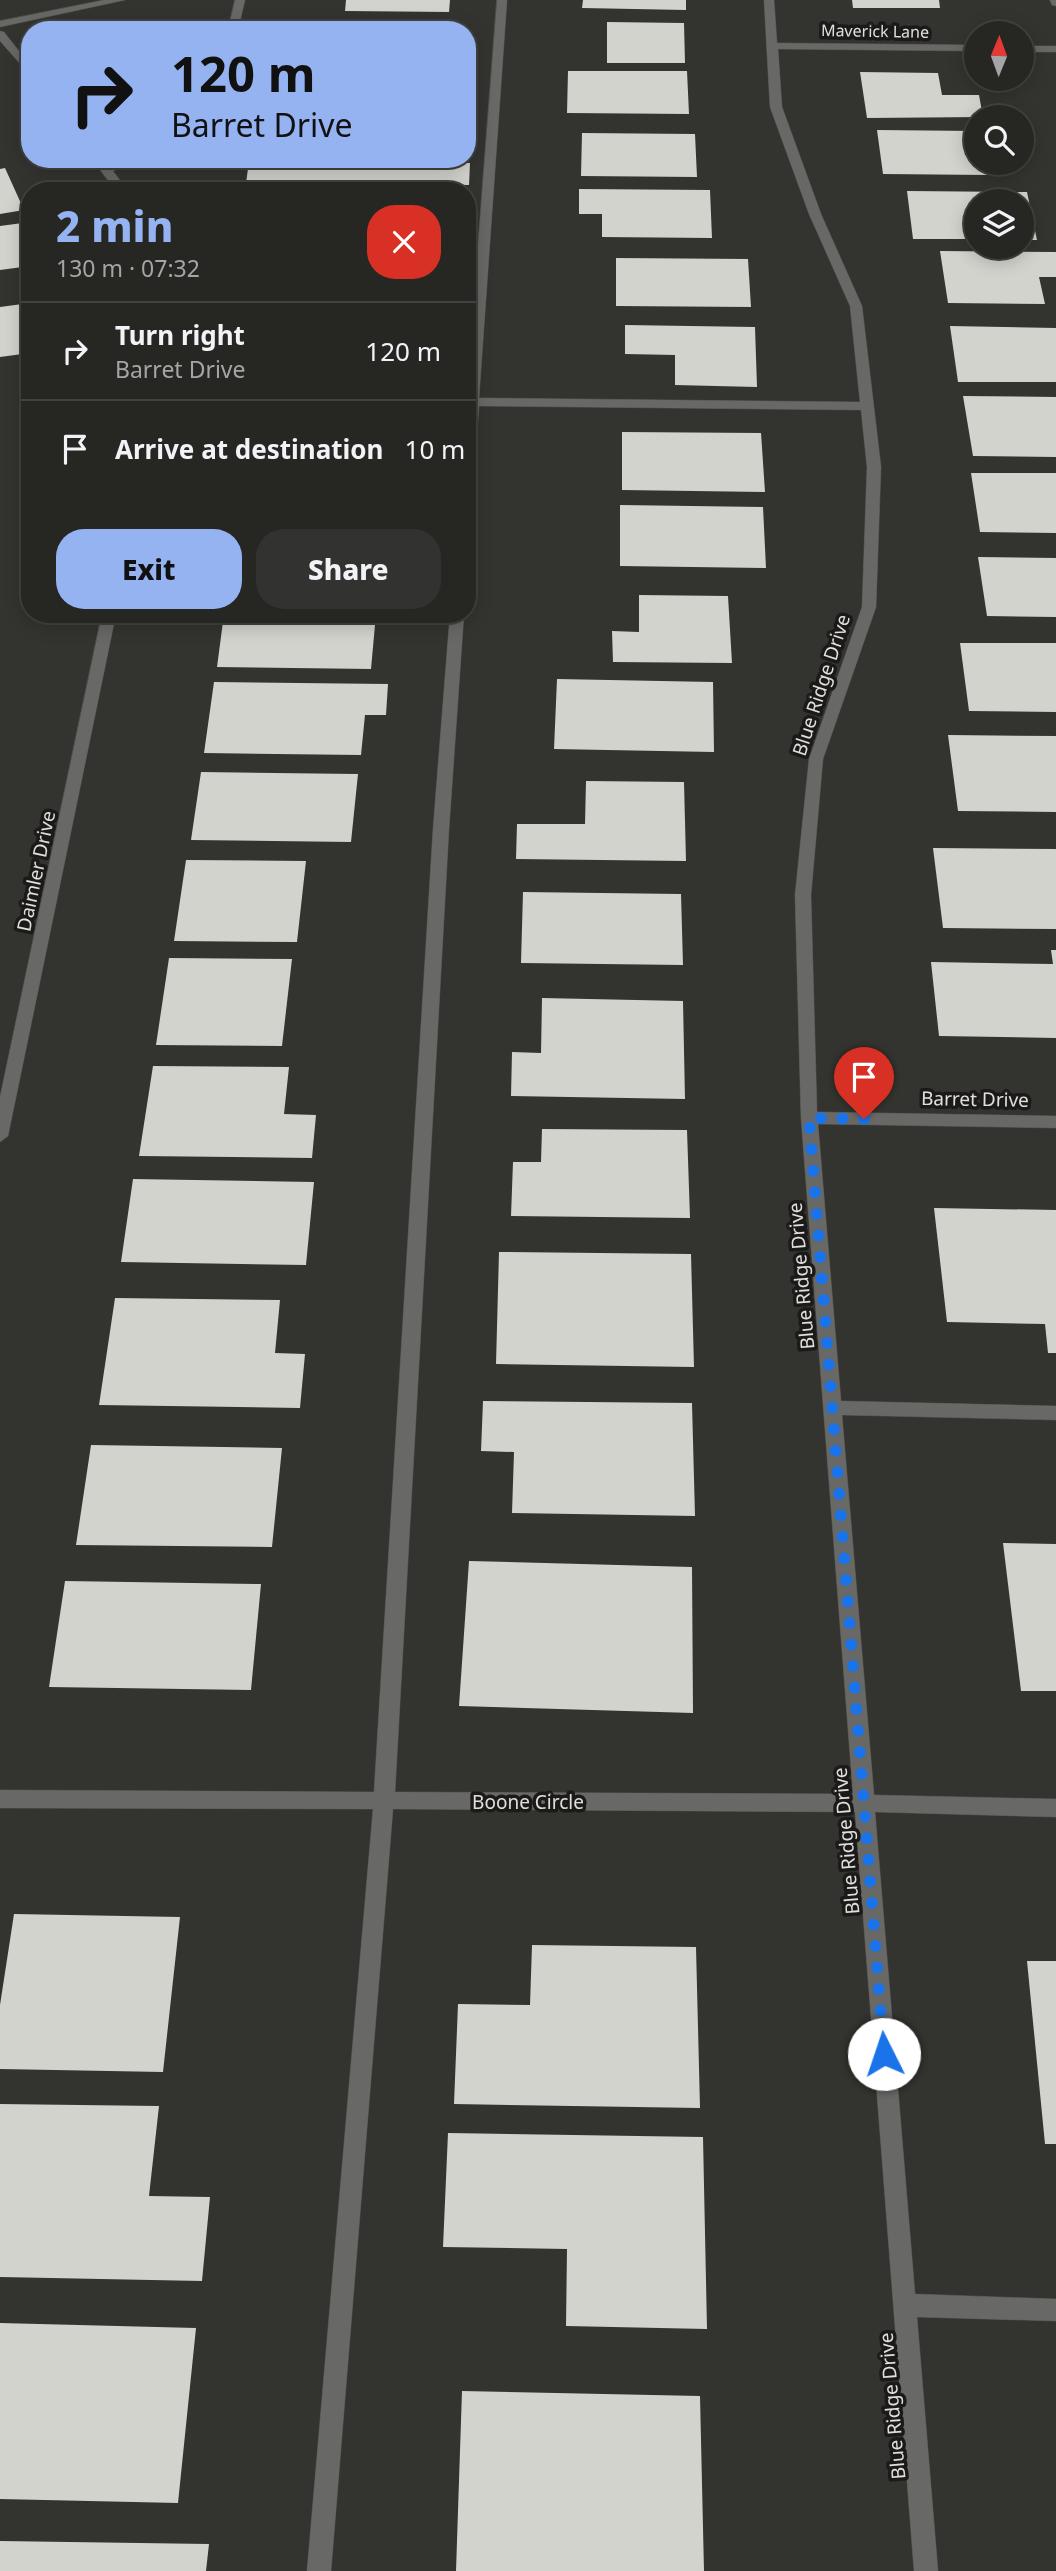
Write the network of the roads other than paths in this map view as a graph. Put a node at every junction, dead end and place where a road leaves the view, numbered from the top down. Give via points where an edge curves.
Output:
1 (120, 0) edge
2 (240, 0) edge
3 (502, 0) edge
4 (769, 0) edge
5 (235, 21) edge
6 (0, 23) edge
7 (0, 34) edge
8 (772, 46) junction
9 (964, 48) edge
10 (1034, 49) edge
11 (1056, 49) edge
12 (21, 61) edge
13 (111, 168) edge
14 (106, 170) joint
15 (115, 182) edge
16 (476, 360) edge
17 (476, 402) edge
18 (867, 406) junction
19 (107, 623) edge
20 (456, 623) edge
21 (2, 1114) edge
22 (809, 1118) junction
23 (1056, 1122) edge
24 (0, 1136) edge
25 (832, 1408) junction
26 (1056, 1413) edge
27 (0, 1799) edge
28 (384, 1801) junction
29 (864, 1803) junction
30 (1056, 1808) edge
31 (905, 2305) junction
32 (1056, 2309) edge
33 (319, 2571) edge
34 (926, 2571) edge

1 - 6 street
2 - 5 street
3 - 16 street
4 - 8 street, Blue Ridge Drive
7 - 12 street
8 - 9 street, Maverick Lane
8 - 18 street, Blue Ridge Drive via 776,107 815,214 856,306
10 - 11 street
13 - 14 street
14 - 15 street
17 - 18 street
18 - 22 street, Blue Ridge Drive via 874,467 869,607 816,759 803,895
19 - 21 street, Daimler Drive
20 - 28 street
21 - 24 street, Daimler Drive
22 - 23 street, Barret Drive
22 - 25 street, Blue Ridge Drive
25 - 26 street
25 - 29 street, Blue Ridge Drive
27 - 28 street, Boone Circle
28 - 29 street, Boone Circle
28 - 33 street
29 - 30 street, Boone Circle
29 - 31 street, Blue Ridge Drive
31 - 32 street
31 - 34 street, Blue Ridge Drive

